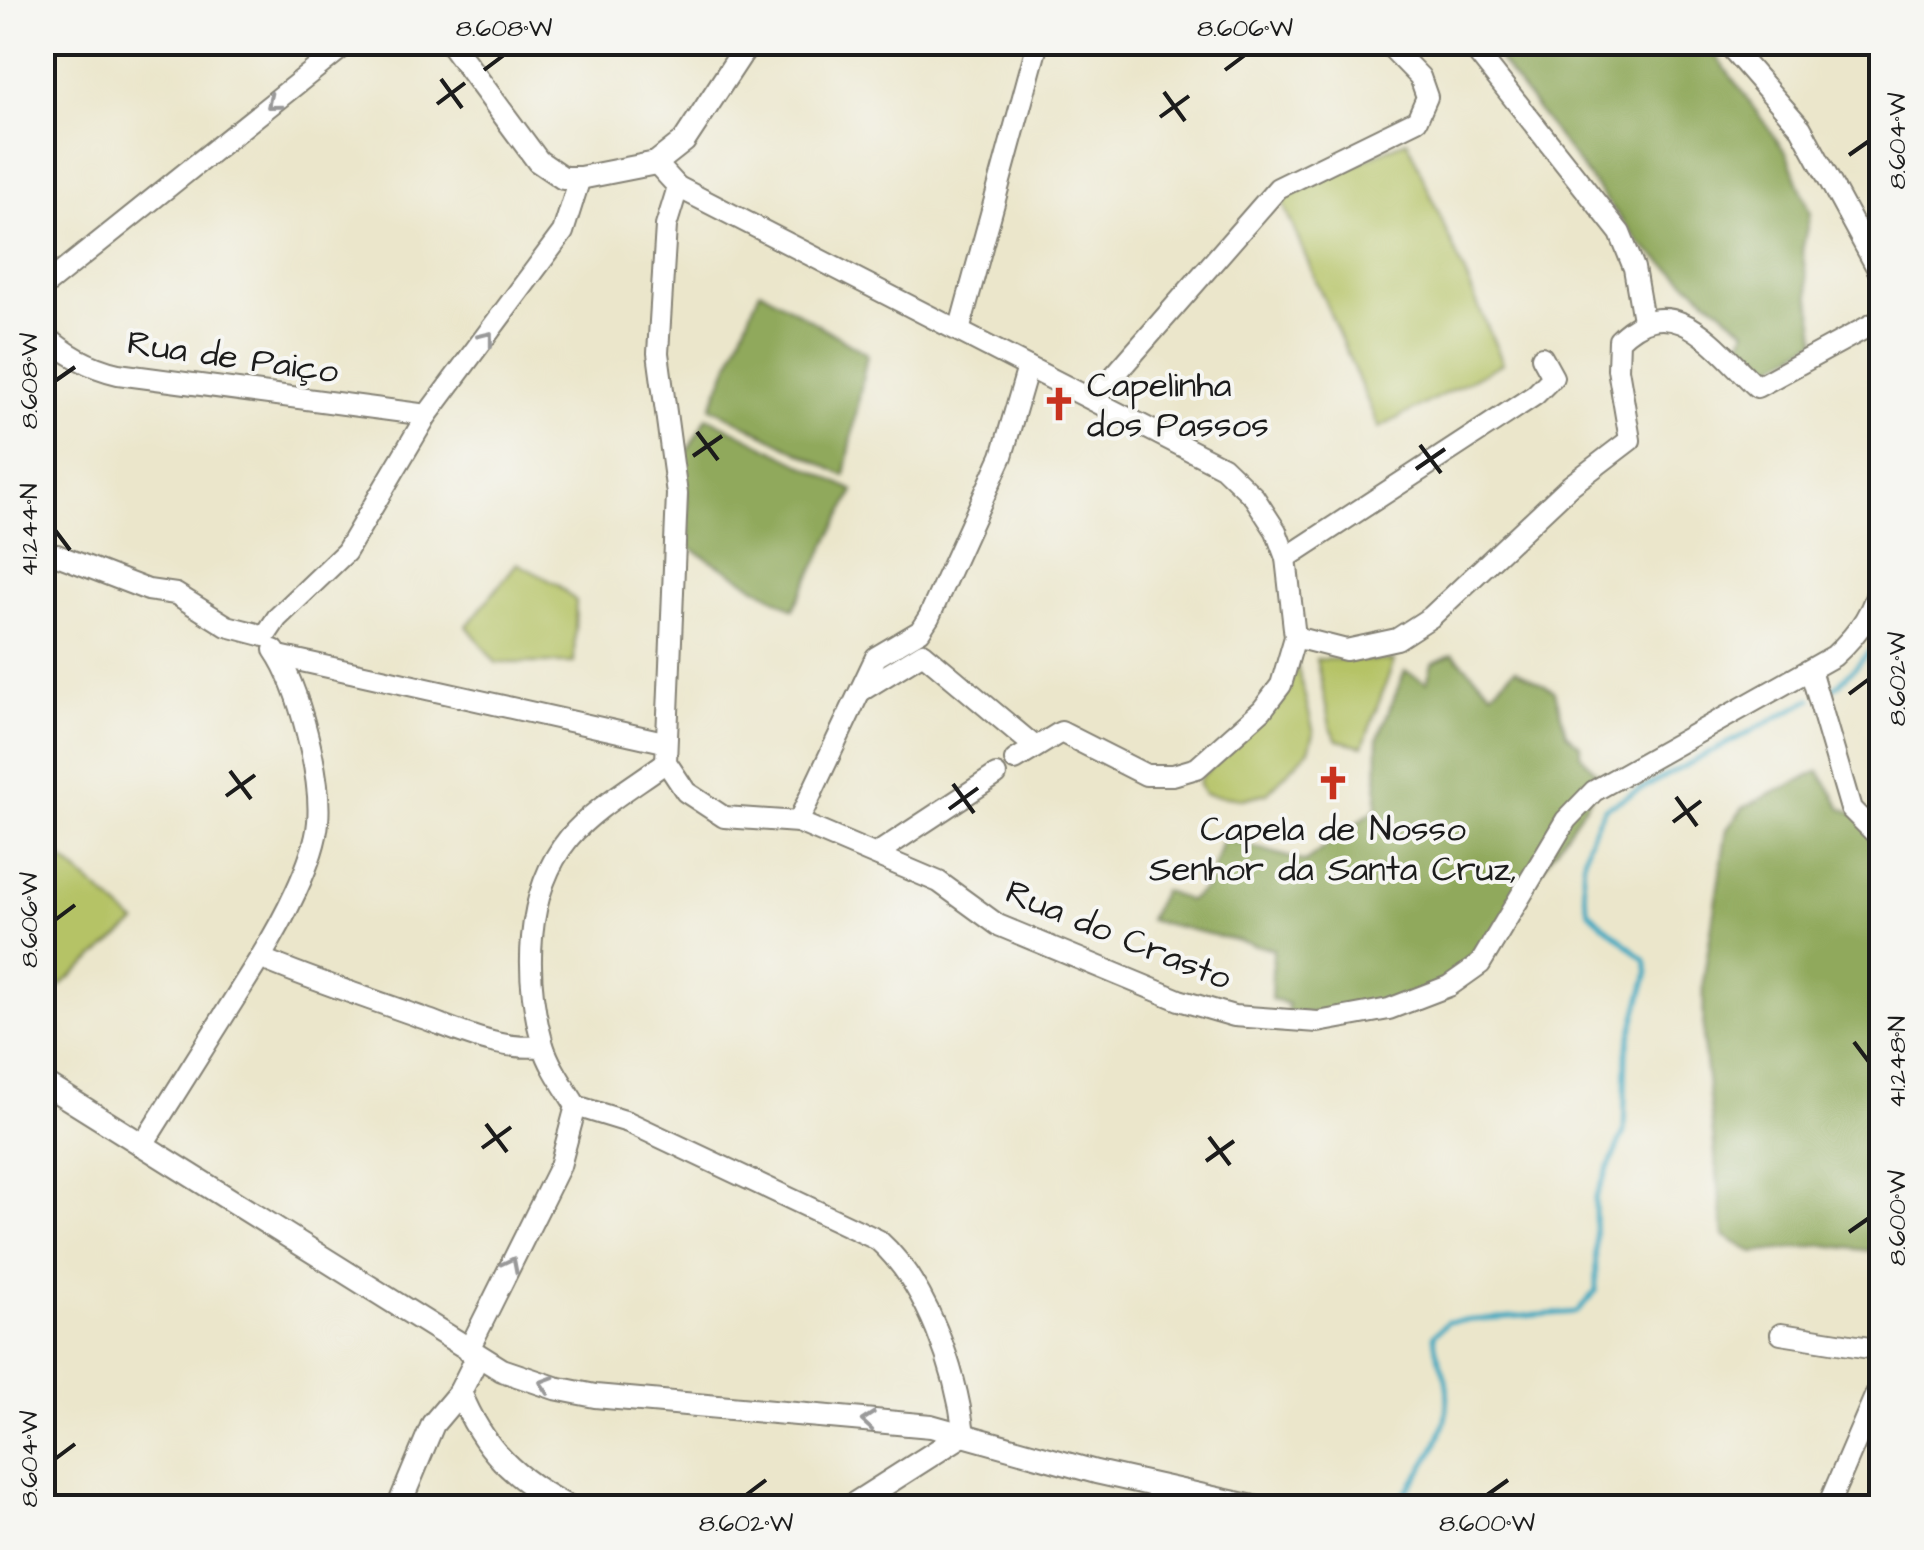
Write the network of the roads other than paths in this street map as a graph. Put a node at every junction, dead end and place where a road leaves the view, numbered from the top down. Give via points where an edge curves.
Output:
1 (350, 42) edge
2 (450, 42) edge
3 (749, 42) edge
4 (1038, 42) edge
5 (1386, 42) edge
6 (1469, 42) edge
7 (1726, 42) edge
8 (656, 163) junction
9 (580, 178) junction
10 (678, 187) junction
11 (1882, 277) edge
12 (42, 288) edge
13 (1882, 318) edge
14 (1644, 320) junction
15 (958, 331) junction
16 (42, 333) edge
17 (1542, 357) dead end
18 (1028, 367) junction
19 (1093, 400) junction
20 (427, 415) junction
21 (42, 554) edge
22 (1286, 558) junction
23 (1882, 574) edge
24 (266, 636) junction
25 (1294, 637) junction
26 (278, 656) junction
27 (1812, 679) junction
28 (858, 693) junction
29 (1034, 746) junction
30 (665, 752) junction
31 (1015, 760) dead end
32 (996, 775) dead end
33 (798, 822) junction
34 (1882, 840) edge
35 (876, 854) junction
36 (260, 958) junction
37 (544, 1046) junction
38 (42, 1082) edge
39 (576, 1106) junction
40 (142, 1146) junction
41 (1781, 1334) dead end
42 (1882, 1350) edge
43 (473, 1354) junction
44 (1882, 1380) edge
45 (460, 1392) junction
46 (964, 1434) junction
47 (541, 1500) edge
48 (398, 1508) edge
49 (570, 1508) edge
50 (848, 1508) edge
51 (1258, 1508) edge
52 (1827, 1508) edge

1 -> 12 street
2 - 9 street via 538,161 563,178
3 - 8 street via 684,141
4 - 15 street
5 - 19 street via 1420,77 1428,97 1417,120 1278,188
6 - 14 street via 1620,233
7 - 11 street via 1802,128
8 - 9 street
8 - 10 street
20 -> 9 street via 563,232
10 - 15 street
10 - 30 street via 666,226 658,353 677,494
13 - 14 street via 1757,387 1675,318
14 - 25 street via 1619,340 1630,440 1431,617 1397,639 1346,650
15 - 18 street
16 - 20 street, Rua de Paiço via 62,351 118,374
17 - 22 street via 1553,377 1535,395
18 - 19 street
18 - 28 street via 1002,456 930,617 920,631 876,657
19 - 22 street via 1223,466 1254,497
20 - 24 street via 346,552 276,618
21 - 24 street via 176,594 227,626
22 - 25 street
23 - 27 street, Rua do Crasto via 1874,608 1856,637
24 - 26 street
25 - 29 street via 1281,684 1262,710 1198,768 1146,775 1061,732
26 - 30 street
26 - 36 street via 302,708 319,818
27 - 34 street via 1851,809
27 - 35 street, Rua do Crasto via 1594,791 1566,820 1480,964 1449,986 1389,1009 1318,1022 1234,1016 1179,1000 998,925 939,882
28 - 29 street via 923,653
28 - 33 street
29 - 31 street
30 - 33 street, Rua do Crasto via 686,792 724,817
30 - 37 street via 570,836 540,885 531,952
32 - 35 street
33 - 35 street, Rua do Crasto
36 - 37 street via 479,1039 522,1049
36 - 40 street
37 - 39 street
38 - 40 street
43 -> 39 street via 560,1166
39 - 46 street via 628,1122 878,1240 921,1292 961,1406
40 - 43 street
41 - 42 street
43 - 45 street
46 -> 43 street via 594,1396 502,1370
44 - 52 street
45 - 47 street via 485,1444
45 - 48 street via 434,1424
46 - 50 street
46 - 51 street
47 - 49 street

